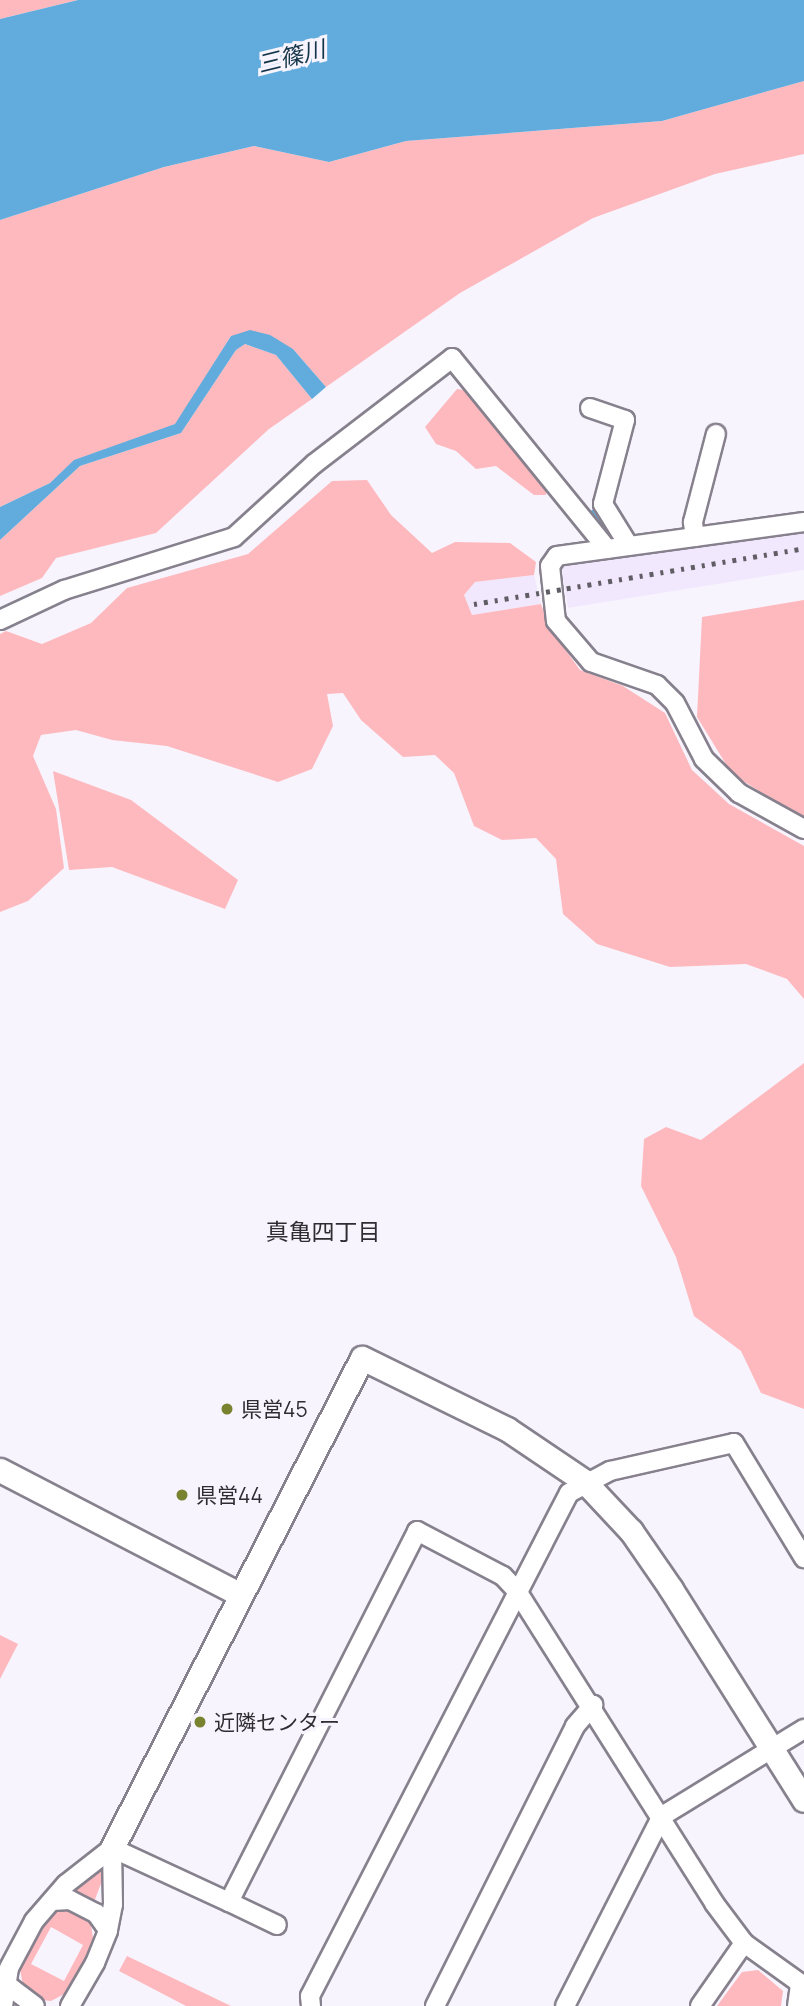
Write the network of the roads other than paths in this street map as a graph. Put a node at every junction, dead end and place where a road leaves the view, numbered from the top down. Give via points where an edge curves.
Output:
1 (590, 408) dead end
2 (716, 434) dead end
3 (804, 522) edge
4 (695, 537) junction
5 (629, 546) junction
6 (607, 549) junction
7 (0, 620) edge
8 (804, 829) edge
9 (0, 1470) edge
10 (584, 1481) junction
11 (804, 1558) edge
12 (517, 1591) junction
13 (239, 1594) junction
14 (593, 1705) junction
15 (804, 1729) edge
16 (769, 1750) junction
17 (804, 1801) edge
18 (662, 1816) junction
19 (112, 1848) junction
20 (52, 1901) junction
21 (229, 1902) junction
22 (277, 1925) dead end
23 (108, 1930) junction
24 (744, 1943) junction
25 (6, 1984) junction
26 (802, 1985) edge
27 (3, 2006) edge
28 (35, 2006) edge
29 (70, 2006) edge
30 (311, 2006) edge
31 (435, 2006) edge
32 (565, 2006) edge
33 (700, 2006) edge
34 (797, 2006) edge

1 - 5 street via 625,420 603,504
2 - 4 street via 692,522
3 - 4 street
4 - 5 street
5 - 6 street
6 - 7 street via 452,358 314,464 234,537 64,590
6 - 8 street via 557,555 550,566 556,621 591,662 657,685 675,703 704,759 739,793
9 - 13 street
10 - 11 street via 734,1443
10 - 12 street via 569,1493
10 - 13 street via 507,1429 362,1358
10 - 16 street via 631,1531
12 - 14 street
12 - 21 street via 503,1576 417,1531
12 - 30 street via 310,1996
13 - 19 street
14 - 18 street
14 - 31 street via 575,1726
15 - 16 street
16 - 17 street
16 - 18 street
18 - 24 street via 713,1903
18 - 32 street
19 - 20 street
19 - 21 street
19 - 23 street via 114,1905
20 - 23 street via 70,1900
20 - 25 street via 34,1922
21 - 22 street
23 - 29 street
24 - 26 street
24 - 33 street
25 - 27 street
25 - 28 street
26 - 34 street

